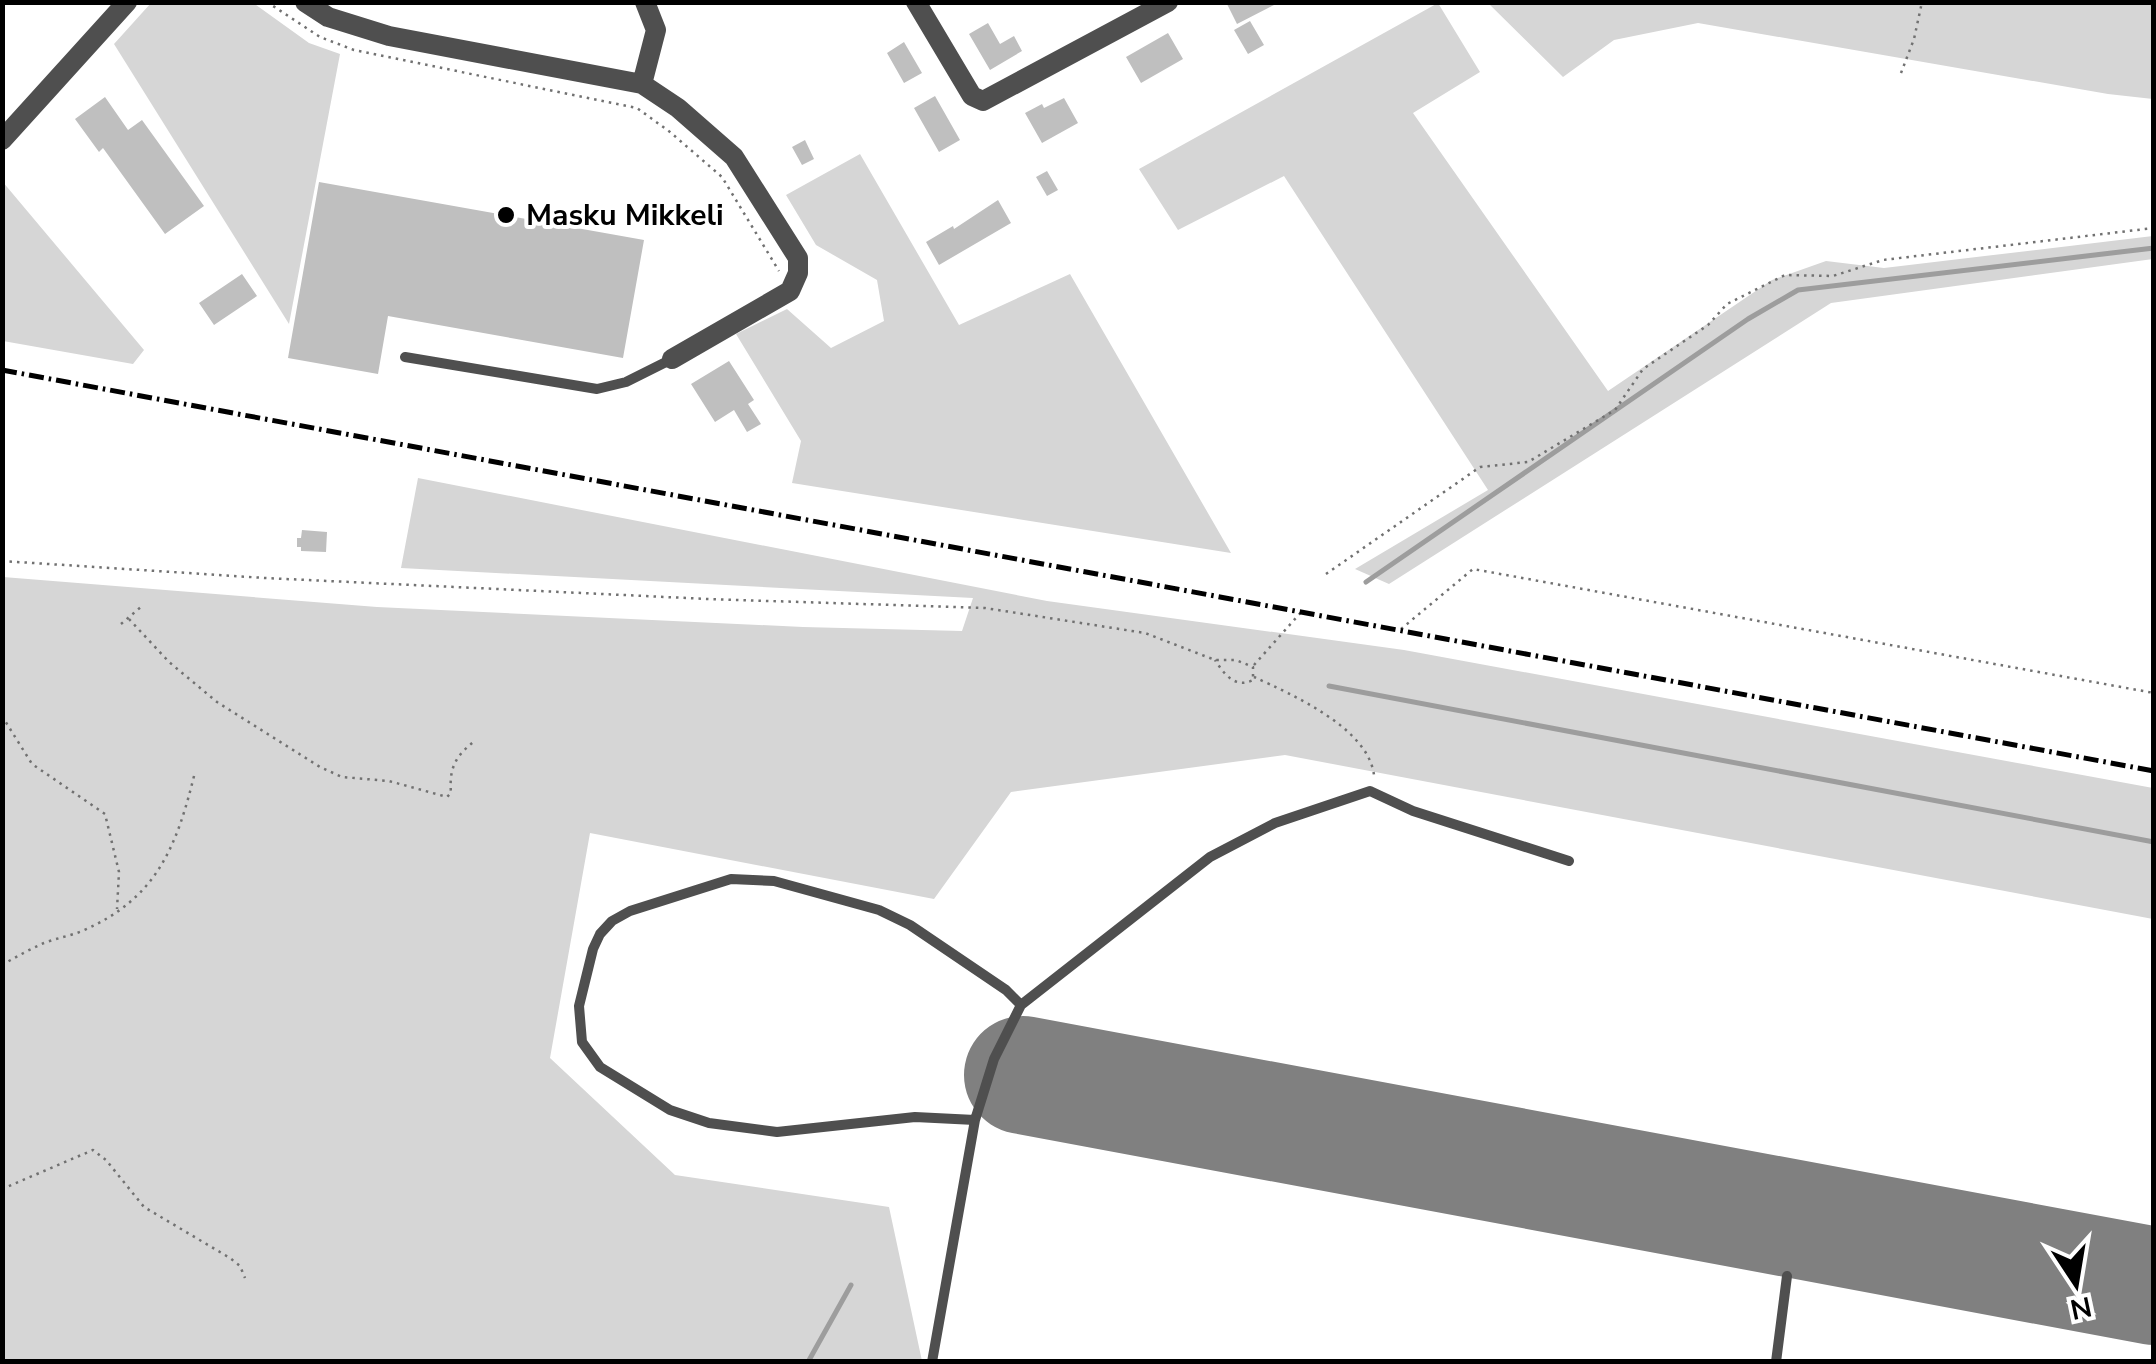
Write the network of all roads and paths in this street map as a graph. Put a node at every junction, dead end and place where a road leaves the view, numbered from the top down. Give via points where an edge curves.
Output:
1 (127, 2) edge
2 (267, 2) edge
3 (305, 2) edge
4 (645, 2) edge
5 (916, 2) edge
6 (1168, 2) edge
7 (1922, 2) edge
8 (1901, 73) dead end
9 (642, 84) junction
10 (2, 140) edge
11 (2154, 228) edge
12 (790, 291) junction
13 (404, 358) dead end
14 (672, 359) joint
15 (2, 561) edge
16 (1326, 574) dead end
17 (142, 606) dead end
18 (1303, 610) dead end
19 (129, 619) junction
20 (121, 624) dead end
21 (1402, 629) dead end
22 (1215, 660) junction
23 (1252, 667) junction
24 (1253, 677) junction
25 (2154, 693) edge
26 (2, 716) edge
27 (476, 740) dead end
28 (195, 772) dead end
29 (1370, 791) junction
30 (1569, 862) dead end
31 (117, 911) junction
32 (2, 964) edge
33 (1021, 1005) junction
34 (975, 1120) junction
35 (2, 1189) edge
36 (1787, 1276) dead end
37 (245, 1278) dead end
38 (932, 1362) edge
39 (1776, 1362) edge

1 - 10 street
2 - 12 path via 320,37 354,50 626,104 648,114 722,177
3 - 9 street via 389,36
4 - 9 street via 656,30
5 - 6 street via 972,96 984,101
7 - 8 path
9 - 12 street via 734,157 798,258
11 - 16 path via 1883,260 1834,276 1785,275 1727,304 1643,369 1615,410 1528,462 1480,467
12 - 14 street
13 - 14 lane via 598,389
15 - 22 path via 985,608 1145,633
17 - 19 path
18 - 23 path
19 - 20 path
19 - 27 path via 217,702 331,773 447,797 453,762
21 - 25 path via 1474,569
22 - 23 path
22 - 24 path via 1231,680 1247,683
23 - 24 path
24 - 29 path via 1332,718 1370,754
26 - 31 path via 32,764 105,814 119,872
28 - 31 path via 180,832 163,863
29 - 30 lane
29 - 33 lane via 1275,823 1210,857
31 - 32 path
33 - 34 lane via 994,1059
33 - 34 lane via 939,943 879,910 760,880 709,884 630,911 592,949 579,1006 582,1042 600,1067 670,1110 777,1132 914,1118
34 - 38 lane
35 - 37 path via 93,1150 144,1207 230,1258
36 - 39 lane

